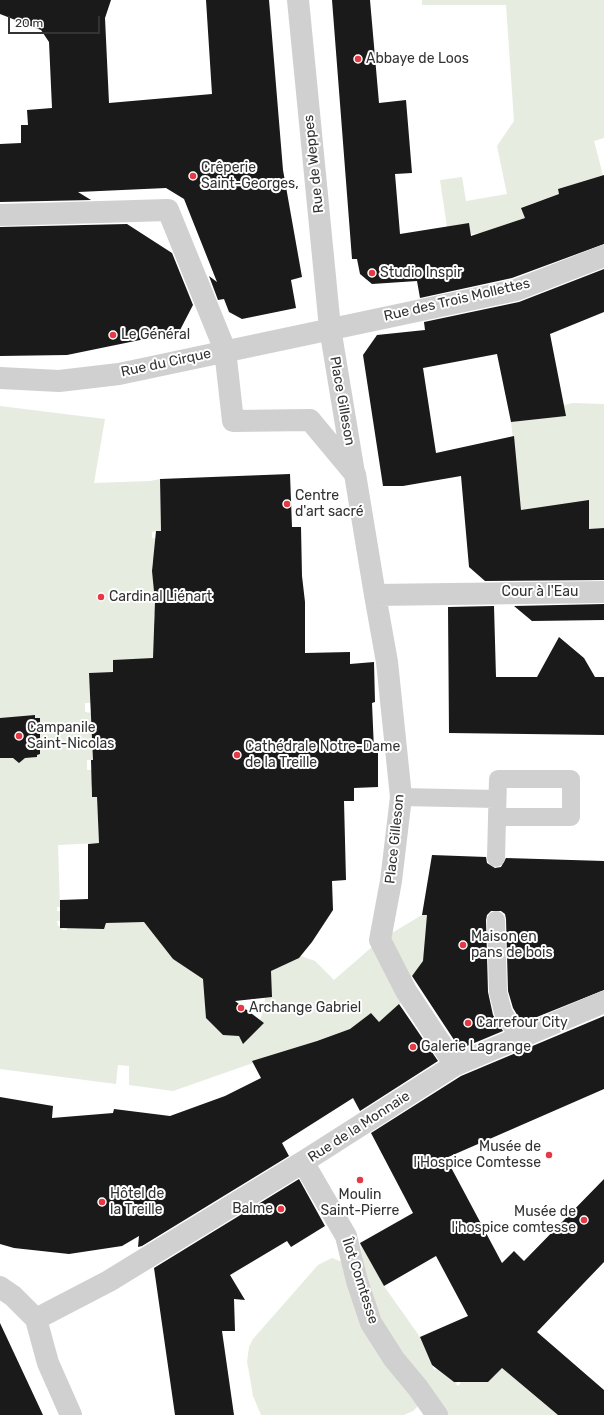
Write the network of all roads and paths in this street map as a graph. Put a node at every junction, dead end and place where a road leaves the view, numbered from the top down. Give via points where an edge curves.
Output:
1 (298, 0) edge
2 (0, 215) edge
3 (604, 256) edge
4 (330, 328) junction
5 (225, 350) junction
6 (0, 378) edge
7 (355, 474) junction
8 (604, 592) edge
9 (375, 595) junction
10 (401, 797) junction
11 (498, 799) junction
12 (497, 817) junction
13 (496, 858) dead end
14 (496, 920) dead end
15 (604, 1002) edge
16 (519, 1038) junction
17 (455, 1065) junction
18 (303, 1162) junction
19 (0, 1287) edge
20 (36, 1319) junction
21 (71, 1415) edge
22 (437, 1415) edge

1 - 4 street, Rue de Weppes
2 - 5 street via 168,210
3 - 4 street, Rue des Trois Mollettes via 516,290
4 - 5 street, Rue du Cirque
4 - 7 street, Place Gilleson
5 - 6 street, Rue du Cirque via 107,376 59,381
5 - 7 street, Place Gilleson via 233,421 310,420
7 - 9 street, Place Gilleson
8 - 9 street, Cour à l'Eau
9 - 10 street, Place Gilleson via 387,662
10 - 11 lane
10 - 17 street, Place Gilleson via 391,881 380,940 406,991
11 - 12 lane
11 - 12 lane via 498,779 571,779 570,818
12 - 13 lane
14 - 16 lane via 498,992 503,1012
15 - 16 street, Rue de la Monnaie
16 - 17 street, Rue de la Monnaie
17 - 18 street, Rue de la Monnaie
18 - 20 street, Rue de la Monnaie via 86,1294
18 - 22 street, Îlot Comtesse via 346,1236 371,1322 394,1359
19 - 20 street
20 - 21 street via 48,1363

